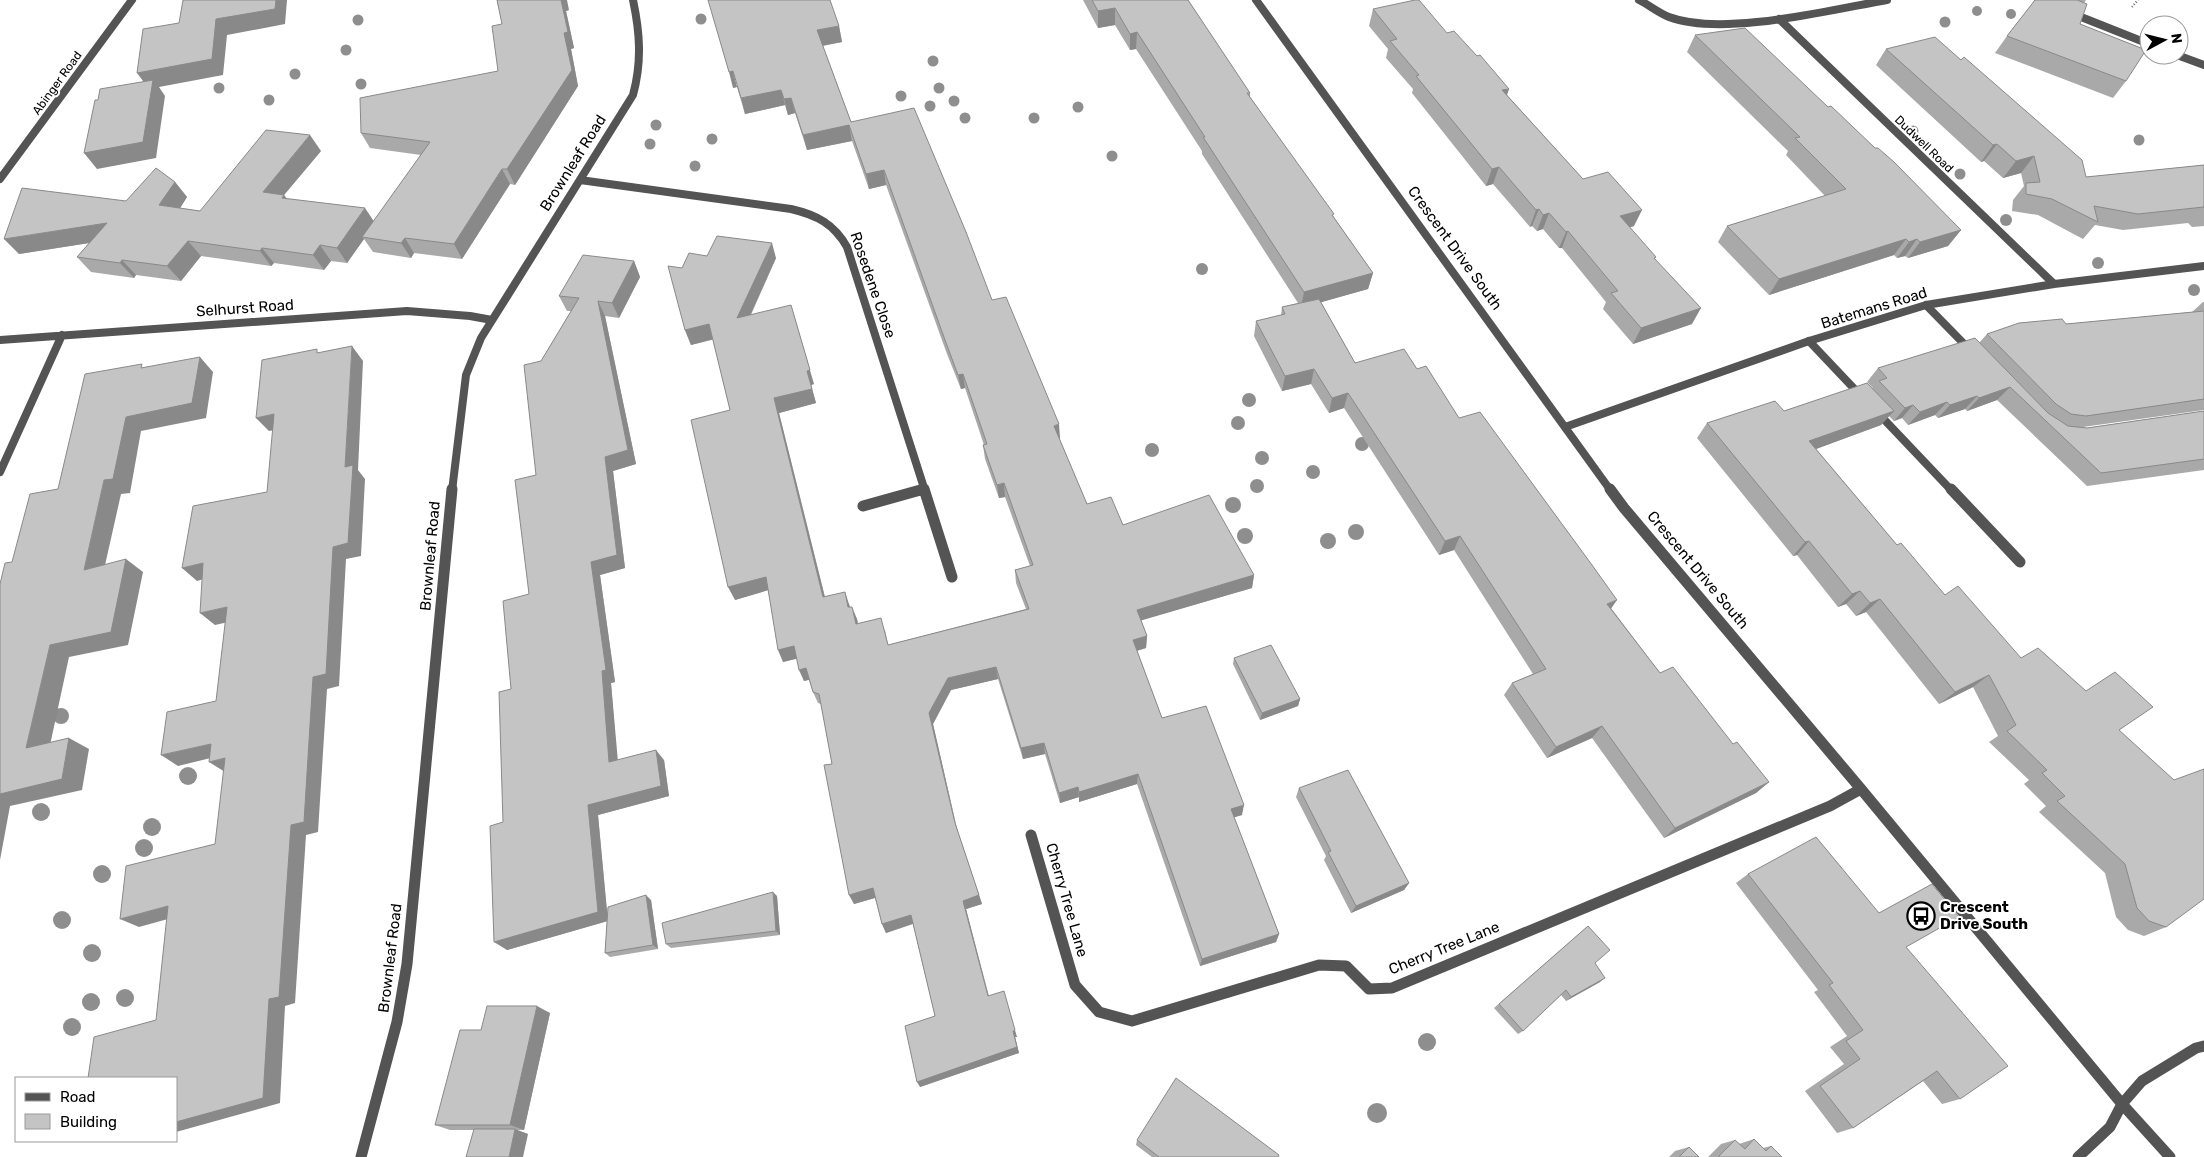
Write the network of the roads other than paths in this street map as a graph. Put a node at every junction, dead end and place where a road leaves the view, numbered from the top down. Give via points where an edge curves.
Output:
1 (132, 0) edge
2 (633, 0) edge
3 (1256, 0) edge
4 (1639, 0) edge
5 (1887, 0) edge
6 (2066, 11) edge
7 (1779, 19) junction
8 (2139, 40) edge
9 (2189, 60) edge
10 (2204, 66) edge
11 (0, 179) edge
12 (580, 180) junction
13 (2204, 266) edge
14 (2054, 284) junction
15 (1926, 305) junction
16 (492, 320) junction
17 (62, 335) junction
18 (0, 340) edge
19 (1809, 341) junction
20 (1979, 360) edge
21 (1565, 427) junction
22 (0, 472) edge
23 (925, 489) junction
24 (863, 506) dead end
25 (2020, 562) dead end
26 (952, 577) dead end
27 (1861, 788) junction
28 (1031, 835) dead end
29 (2204, 1046) edge
30 (2122, 1104) junction
31 (360, 1157) edge
32 (2078, 1157) edge
33 (2170, 1157) edge

1 - 11 street, Abinger Road
2 - 12 street, Brownleaf Road via 642,41 641,69 633,95
3 - 21 street, Crescent Drive South
4 - 7 street via 1655,11 1684,22 1732,23
5 - 7 street
6 - 8 street
7 - 14 street, Dudwell Road
9 - 10 street
12 - 16 street, Brownleaf Road
12 - 23 street, Rosedene Close via 791,209 816,217 837,229 847,247
13 - 14 street, Batemans Road
14 - 15 street, Batemans Road
15 - 19 street, Batemans Road
15 - 20 street
16 - 17 street, Selhurst Road via 407,311
16 - 31 street, Brownleaf Road via 471,357 461,396 407,964 397,1022
17 - 18 street, Selhurst Road
17 - 22 street
19 - 21 street, Batemans Road
19 - 25 street
21 - 27 street, Crescent Drive South via 1624,508
23 - 24 street
23 - 26 street, Rosedene Close
27 - 28 street, Cherry Tree Lane via 1830,806 1392,988 1369,989 1346,966 1319,965 1132,1021 1099,1012 1075,985
27 - 30 street, Crescent Drive South
29 - 30 street via 2142,1081
30 - 32 street via 2110,1127
30 - 33 street, Crescent Drive South

